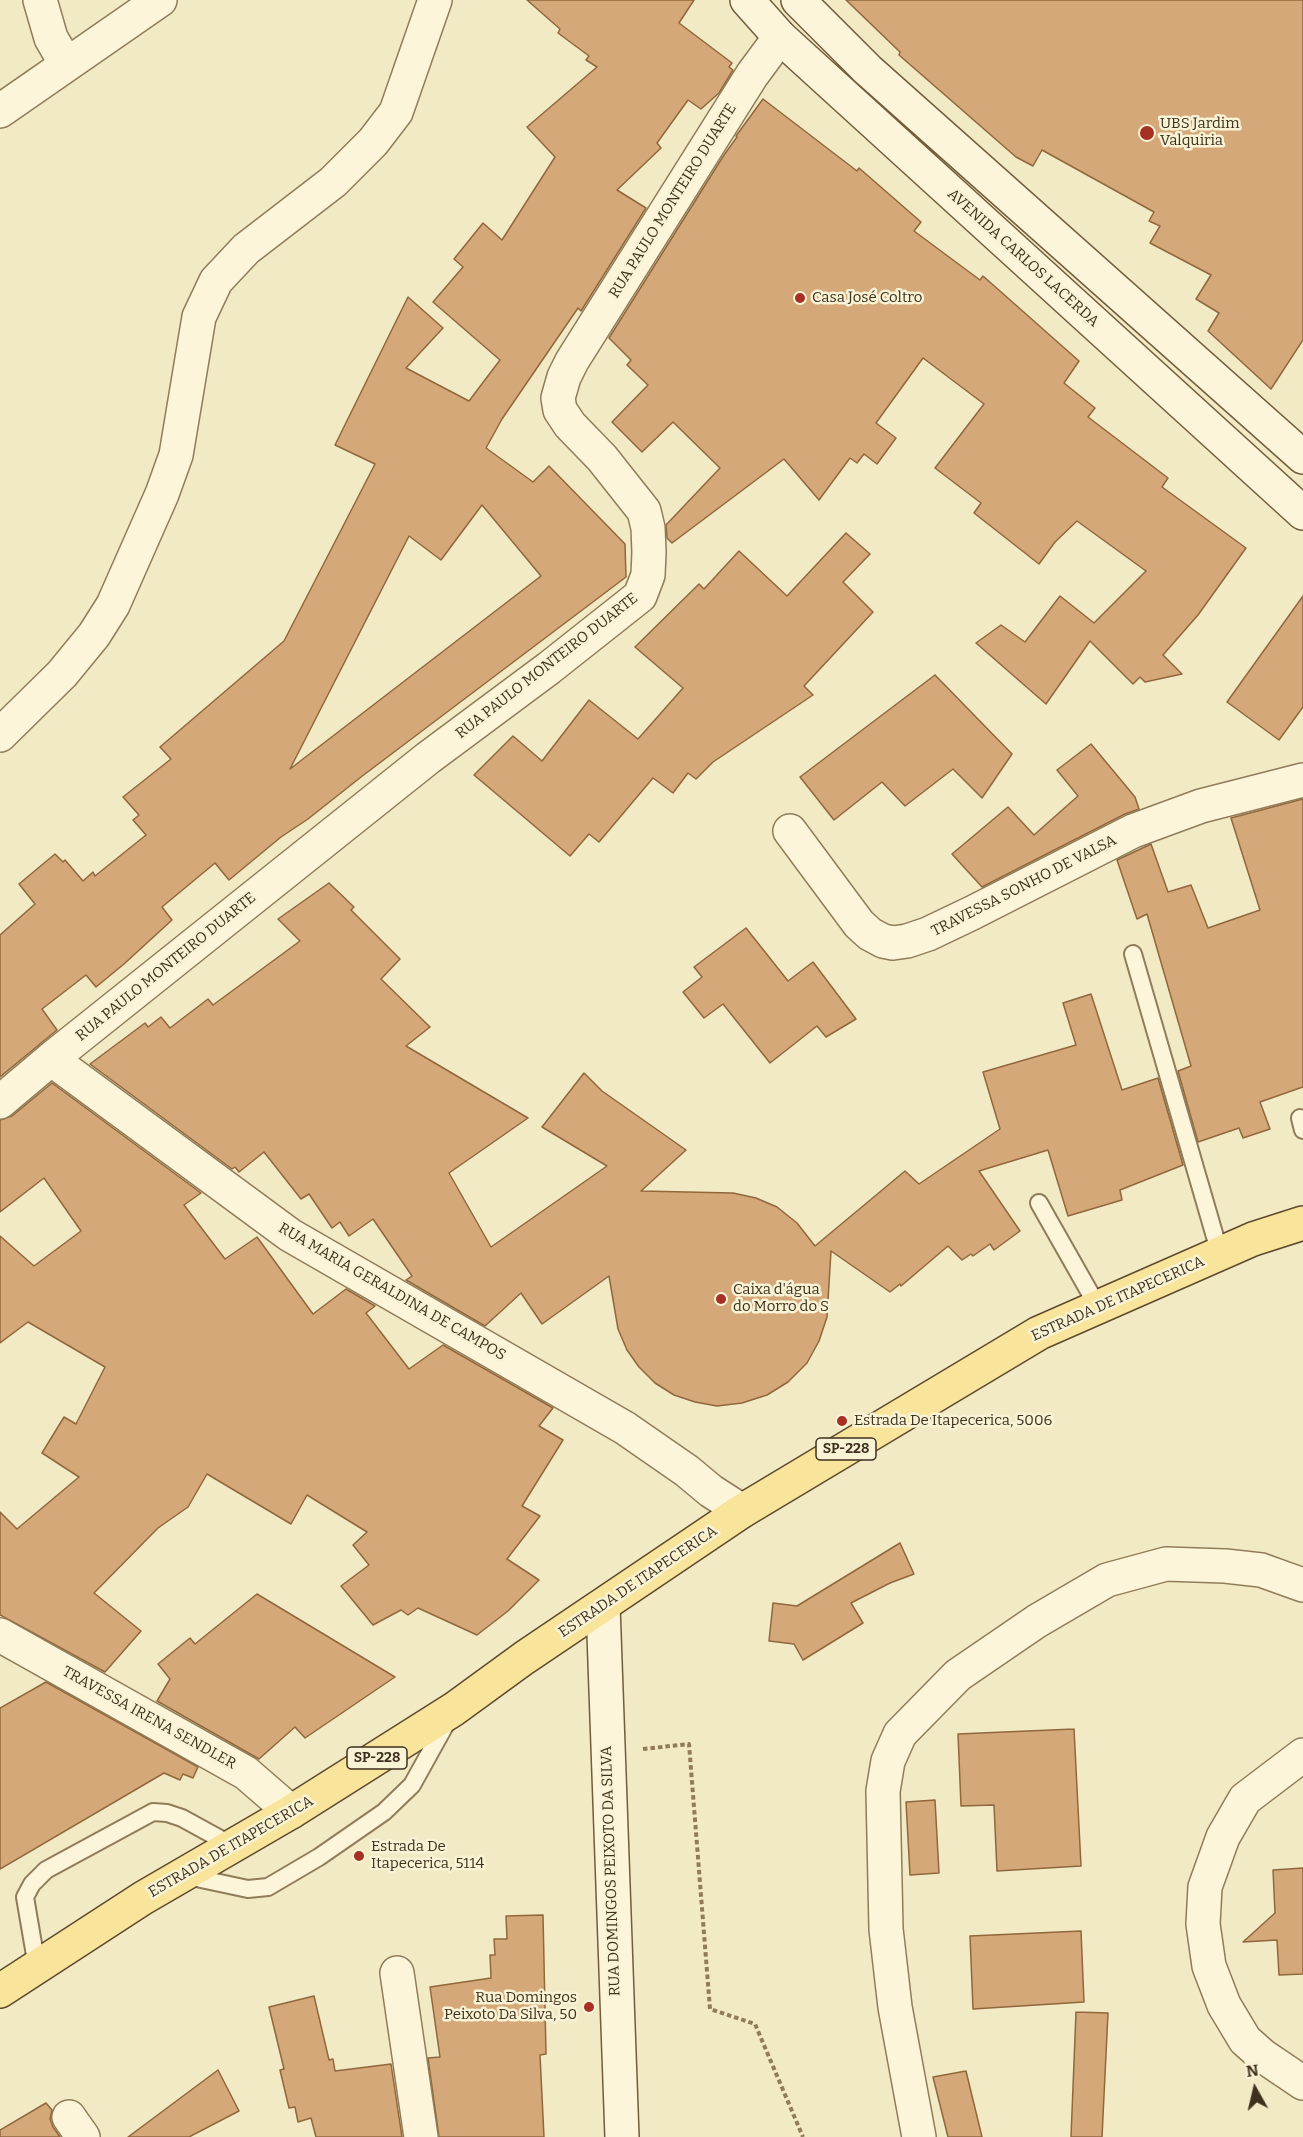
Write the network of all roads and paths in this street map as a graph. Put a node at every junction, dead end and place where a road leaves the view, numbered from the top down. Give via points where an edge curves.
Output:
1 (39, 0) edge
2 (160, 0) edge
3 (435, 0) edge
4 (747, 0) edge
5 (798, 0) edge
6 (780, 37) junction
7 (66, 64) junction
8 (0, 111) edge
9 (1303, 457) edge
10 (1303, 513) edge
11 (0, 735) edge
12 (1303, 780) edge
13 (790, 831) dead end
14 (1133, 954) dead end
15 (51, 1059) junction
16 (0, 1102) edge
17 (1039, 1203) dead end
18 (1303, 1223) edge
19 (1253, 1239) junction
20 (1303, 1244) edge
21 (1220, 1254) junction
22 (1098, 1307) junction
23 (742, 1511) junction
24 (1303, 1585) edge
25 (603, 1606) junction
26 (0, 1635) edge
27 (454, 1709) junction
28 (606, 1752) junction
29 (1303, 1755) edge
30 (291, 1812) junction
31 (233, 1845) junction
32 (183, 1875) junction
33 (37, 1967) junction
34 (397, 1972) dead end
35 (0, 1991) edge
36 (1303, 2083) edge
37 (421, 2137) edge
38 (622, 2137) edge
39 (803, 2137) edge
40 (919, 2137) edge

1 - 7 street via 51,38
2 - 7 street
3 - 11 street via 396,112 373,142 333,182 246,249 216,281 199,316 176,455 113,605 62,674
4 - 6 street, AVENIDA CARLOS LACERDA
5 - 9 street via 868,70
6 - 10 street, AVENIDA CARLOS LACERDA
6 - 15 street, RUA PAULO MONTEIRO DUARTE via 578,351 558,398 560,410 570,424 644,511 648,575 640,596 428,758
7 - 8 street
12 - 13 street, TRAVESSA SONHO DE VALSA via 1201,806 1133,831 972,913 907,941 883,941 859,924
14 - 21 lane
15 - 16 street, RUA PAULO MONTEIRO DUARTE
15 - 23 street, RUA MARIA GERALDINA DE CAMPOS via 290,1235 625,1428
17 - 22 lane
18 - 19 main road, ESTRADA DE ITAPECERICA / SP-228
19 - 20 main road
19 - 21 main road, ESTRADA DE ITAPECERICA / SP-228
21 - 22 main road, ESTRADA DE ITAPECERICA / SP-228
22 - 23 main road, ESTRADA DE ITAPECERICA / SP-228 via 1039,1333
23 - 25 main road, ESTRADA DE ITAPECERICA / SP-228
24 - 40 street via 1261,1570 1166,1564 1107,1580 1037,1621 958,1675 900,1734 888,1761 883,1791 886,1929 895,2007
25 - 27 main road, ESTRADA DE ITAPECERICA / SP-228
25 - 28 street, RUA DOMINGOS PEIXOTO DA SILVA
26 - 30 street, TRAVESSA IRENA SENDLER via 246,1773
27 - 30 main road, ESTRADA DE ITAPECERICA / SP-228
27 - 32 lane via 412,1785 384,1812 319,1857 268,1887 248,1889
28 - 38 street, RUA DOMINGOS PEIXOTO DA SILVA
28 - 39 path via 689,1744 710,2009 755,2024
29 - 36 street via 1245,1799 1223,1837 1206,1887 1203,1924 1209,1966 1224,2005 1245,2040
30 - 31 main road, ESTRADA DE ITAPECERICA / SP-228
31 - 32 main road, ESTRADA DE ITAPECERICA / SP-228
31 - 33 lane via 182,1818 153,1812 46,1870 25,1898
32 - 33 main road, ESTRADA DE ITAPECERICA / SP-228
33 - 35 main road, ESTRADA DE ITAPECERICA / SP-228
34 - 37 street

